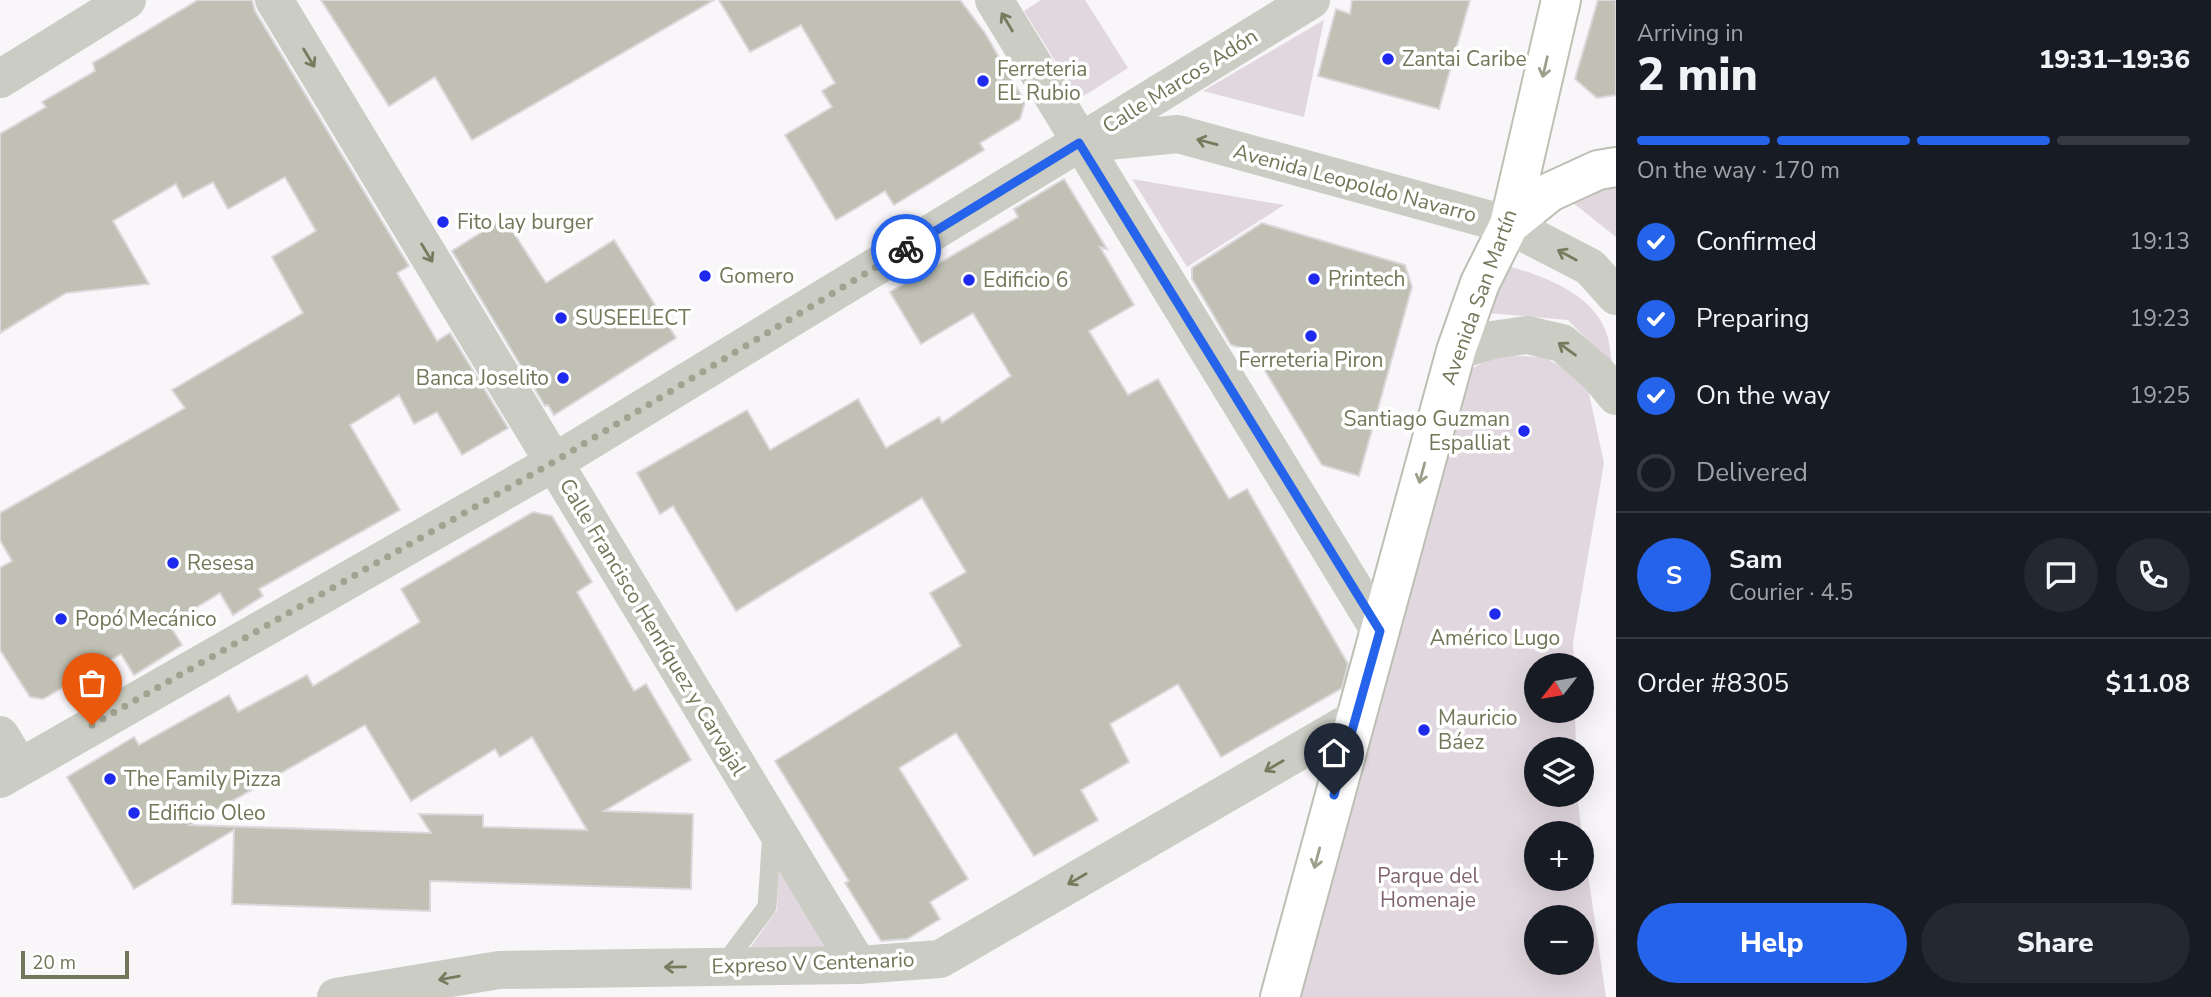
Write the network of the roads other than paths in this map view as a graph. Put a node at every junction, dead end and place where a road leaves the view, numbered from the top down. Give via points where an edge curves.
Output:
1 (127, 0) edge
2 (274, 0) edge
3 (993, 0) edge
4 (1311, 0) edge
5 (1561, 0) edge
6 (0, 79) edge
7 (1079, 143) junction
8 (1616, 167) edge
9 (1509, 225) junction
10 (1616, 296) edge
11 (1455, 351) junction
12 (1616, 396) edge
13 (552, 463) junction
14 (1380, 631) junction
15 (1354, 719) junction
16 (6, 760) edge
17 (773, 823) junction
18 (858, 965) junction
19 (722, 967) junction
20 (336, 997) edge
21 (1280, 997) edge

1 - 6 street
2 -> 13 street, Calle Francisco Henríquez y Carvajal
7 -> 3 street
4 - 7 street, Calle Marcos Adón
5 -> 9 main road, Avenida San Martín
9 -> 7 street, Avenida Leopoldo Navarro via 1178,134
7 - 13 street, Calle Marcos Adón
7 - 14 street
8 - 9 main road via 1598,170 1550,192
10 -> 9 street, Avenida Leopoldo Navarro via 1590,267
9 - 11 main road, Avenida San Martín via 1480,283
12 -> 11 street via 1562,343 1527,335
11 -> 14 main road, Avenida San Martín
13 - 16 street, Calle Marcos Adón
13 - 17 street, Calle Francisco Henríquez y Carvajal
14 - 15 main road, Avenida San Martín
15 -> 18 street, Expreso V Centenario via 940,959
15 -> 21 main road, Avenida San Martín
17 - 18 street, Calle Francisco Henríquez y Carvajal
17 - 19 lane via 766,907
18 - 19 street, Expreso V Centenario
19 -> 20 street, Expreso V Centenario via 499,970

